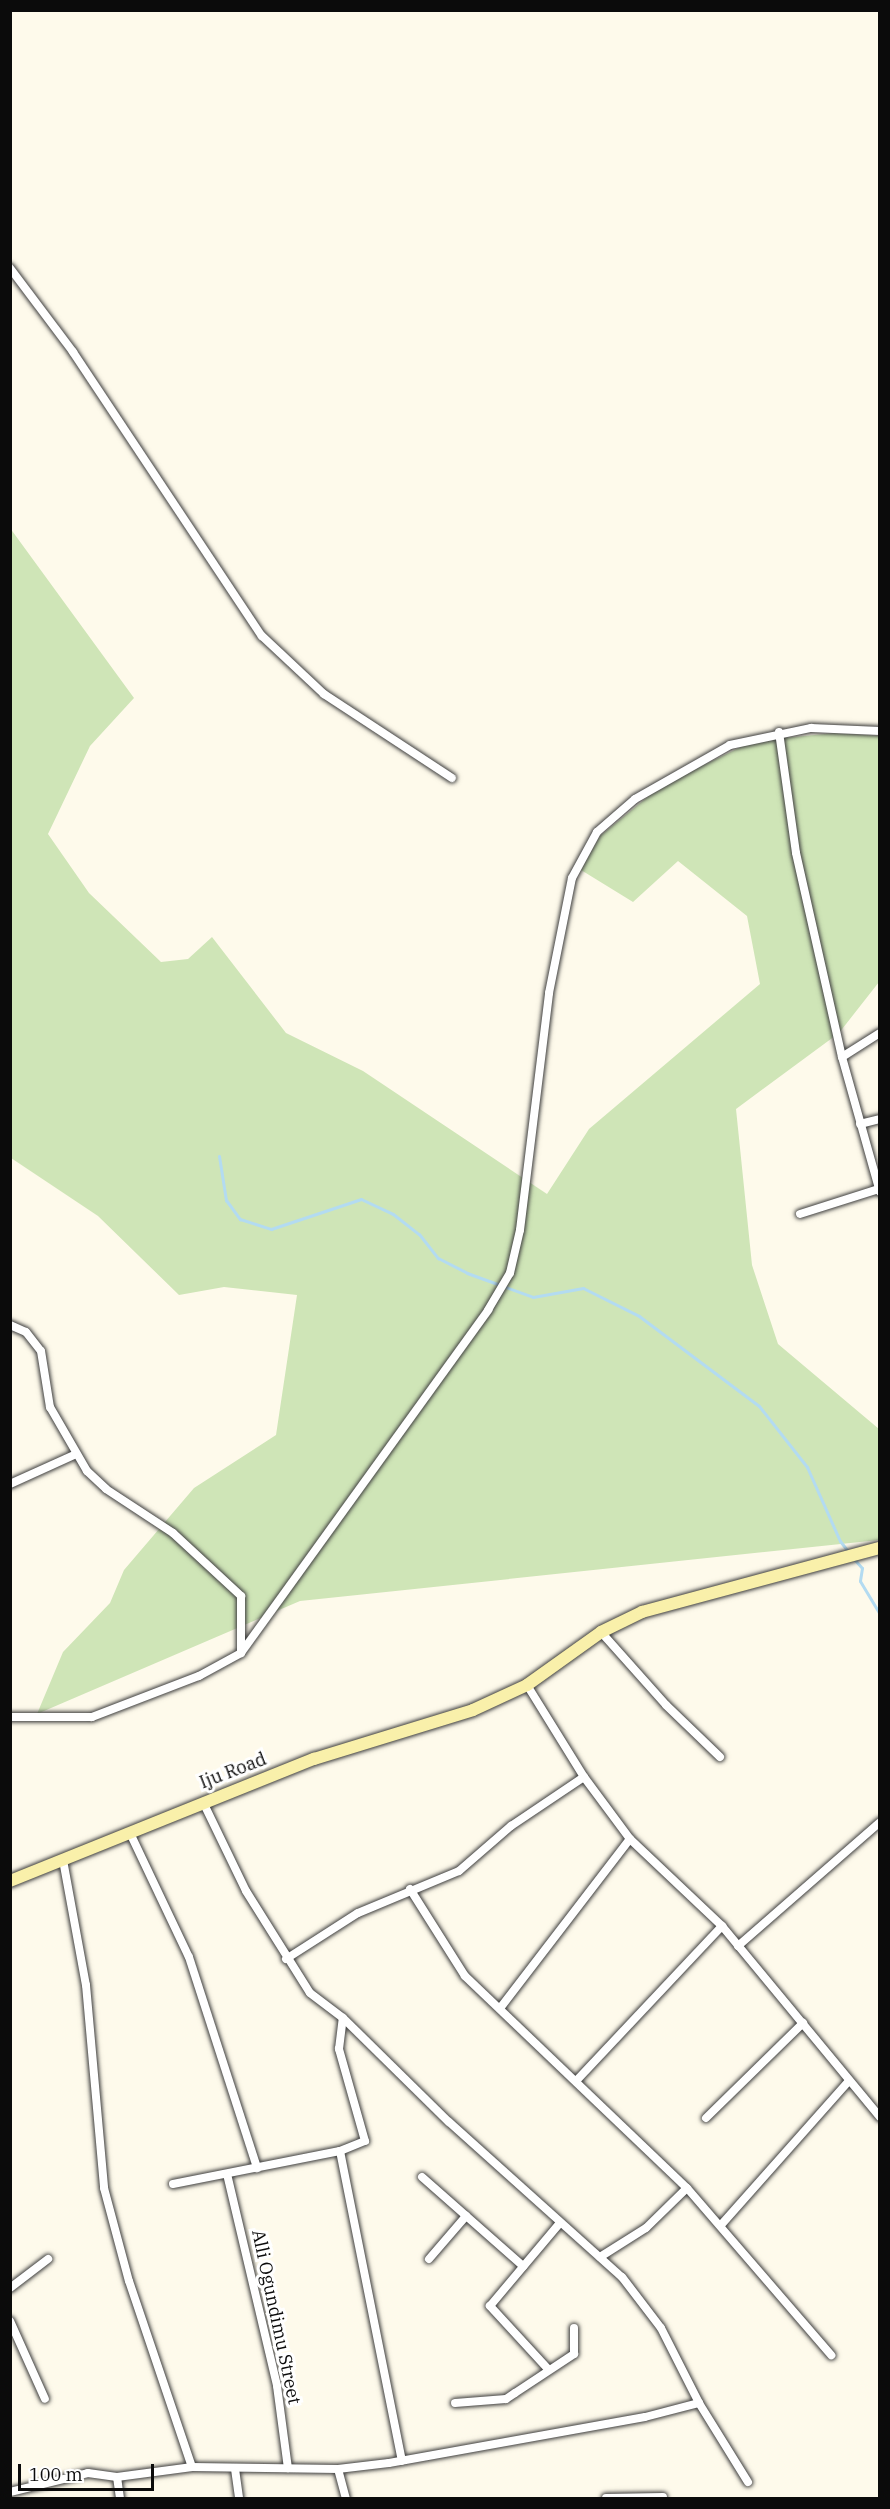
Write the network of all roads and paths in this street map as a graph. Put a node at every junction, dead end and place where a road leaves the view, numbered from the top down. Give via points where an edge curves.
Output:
1 (10, 268) edge
2 (879, 731) edge
3 (779, 732) junction
4 (452, 778) dead end
5 (879, 1033) edge
6 (842, 1057) junction
7 (879, 1119) edge
8 (860, 1124) junction
9 (879, 1190) edge
10 (800, 1214) dead end
11 (10, 1325) edge
12 (74, 1455) junction
13 (10, 1484) edge
14 (876, 1550) edge
15 (601, 1632) junction
16 (241, 1653) junction
17 (527, 1685) junction
18 (10, 1717) edge
19 (720, 1757) dead end
20 (584, 1777) junction
21 (202, 1802) junction
22 (879, 1822) edge
23 (130, 1833) junction
24 (630, 1839) junction
25 (63, 1860) junction
26 (10, 1881) edge
27 (410, 1889) junction
28 (722, 1926) junction
29 (738, 1946) junction
30 (286, 1959) junction
31 (501, 2007) junction
32 (344, 2018) junction
33 (802, 2023) junction
34 (576, 2081) junction
35 (849, 2081) junction
36 (879, 2117) edge
37 (706, 2118) dead end
38 (340, 2151) junction
39 (257, 2168) junction
40 (227, 2174) junction
41 (422, 2177) dead end
42 (173, 2184) dead end
43 (687, 2188) junction
44 (466, 2216) junction
45 (559, 2224) junction
46 (721, 2225) junction
47 (600, 2257) junction
48 (48, 2259) dead end
49 (429, 2259) dead end
50 (523, 2266) junction
51 (10, 2288) edge
52 (10, 2321) edge
53 (574, 2328) dead end
54 (831, 2355) dead end
55 (548, 2369) junction
56 (45, 2398) dead end
57 (455, 2403) dead end
58 (699, 2403) junction
59 (402, 2461) junction
60 (192, 2467) junction
61 (288, 2468) junction
62 (235, 2469) junction
63 (338, 2469) junction
64 (117, 2477) junction
65 (748, 2482) dead end
66 (10, 2492) edge
67 (663, 2497) edge
68 (120, 2499) edge
69 (239, 2499) edge
70 (346, 2499) edge
71 (606, 2499) edge

1 - 4 street via 73,352 262,636 324,694
2 - 3 street via 811,728
3 - 6 street via 796,853
3 - 16 street via 730,745 635,799 597,832 572,878 549,993 520,1230 510,1274
5 - 6 street
6 - 8 street
7 - 8 street
8 - 9 street
9 - 10 street
11 - 12 street via 26,1332 41,1351 50,1407
12 - 13 street
12 - 16 street via 106,1489 172,1533 241,1596
14 - 15 main road, Iju Road via 642,1612
15 - 17 main road, Iju Road
15 - 19 street via 666,1705
16 - 18 street via 199,1676 92,1717
17 - 20 street
17 - 21 main road, Iju Road via 473,1710 314,1759
20 - 24 street
20 - 27 street via 511,1826 459,1871
21 - 23 main road, Iju Road
21 - 30 street
22 - 29 street
23 - 25 main road, Iju Road
23 - 39 street via 189,1957
24 - 28 street
24 - 31 street
25 - 26 main road, Iju Road
25 - 60 street via 86,1985 104,2188 126,2270
27 - 30 street via 358,1913
27 - 31 street via 465,1976
28 - 29 street
28 - 34 street
29 - 33 street
30 - 32 street via 310,1993
31 - 34 street
32 - 38 street via 339,2049 365,2141
32 - 45 street
33 - 35 street
33 - 37 street
34 - 43 street
35 - 36 street
35 - 46 street
38 - 39 street
38 - 59 street
39 - 40 street
40 - 42 street
40 - 61 street, Alli Ogundimu Street via 277,2386
41 - 44 street
43 - 46 street
43 - 47 street via 646,2228
44 - 49 street
44 - 50 street
45 - 47 street
45 - 50 street
46 - 54 street
47 - 58 street via 622,2277 661,2328
48 - 51 street
50 - 55 street via 490,2306
52 - 56 street
53 - 55 street via 574,2354
55 - 57 street via 506,2399
58 - 59 street
58 - 65 street
59 - 63 street
60 - 62 street
60 - 64 street
61 - 62 street
61 - 63 street
62 - 69 street
63 - 70 street
64 - 66 street via 88,2473
64 - 68 street
67 - 71 street

